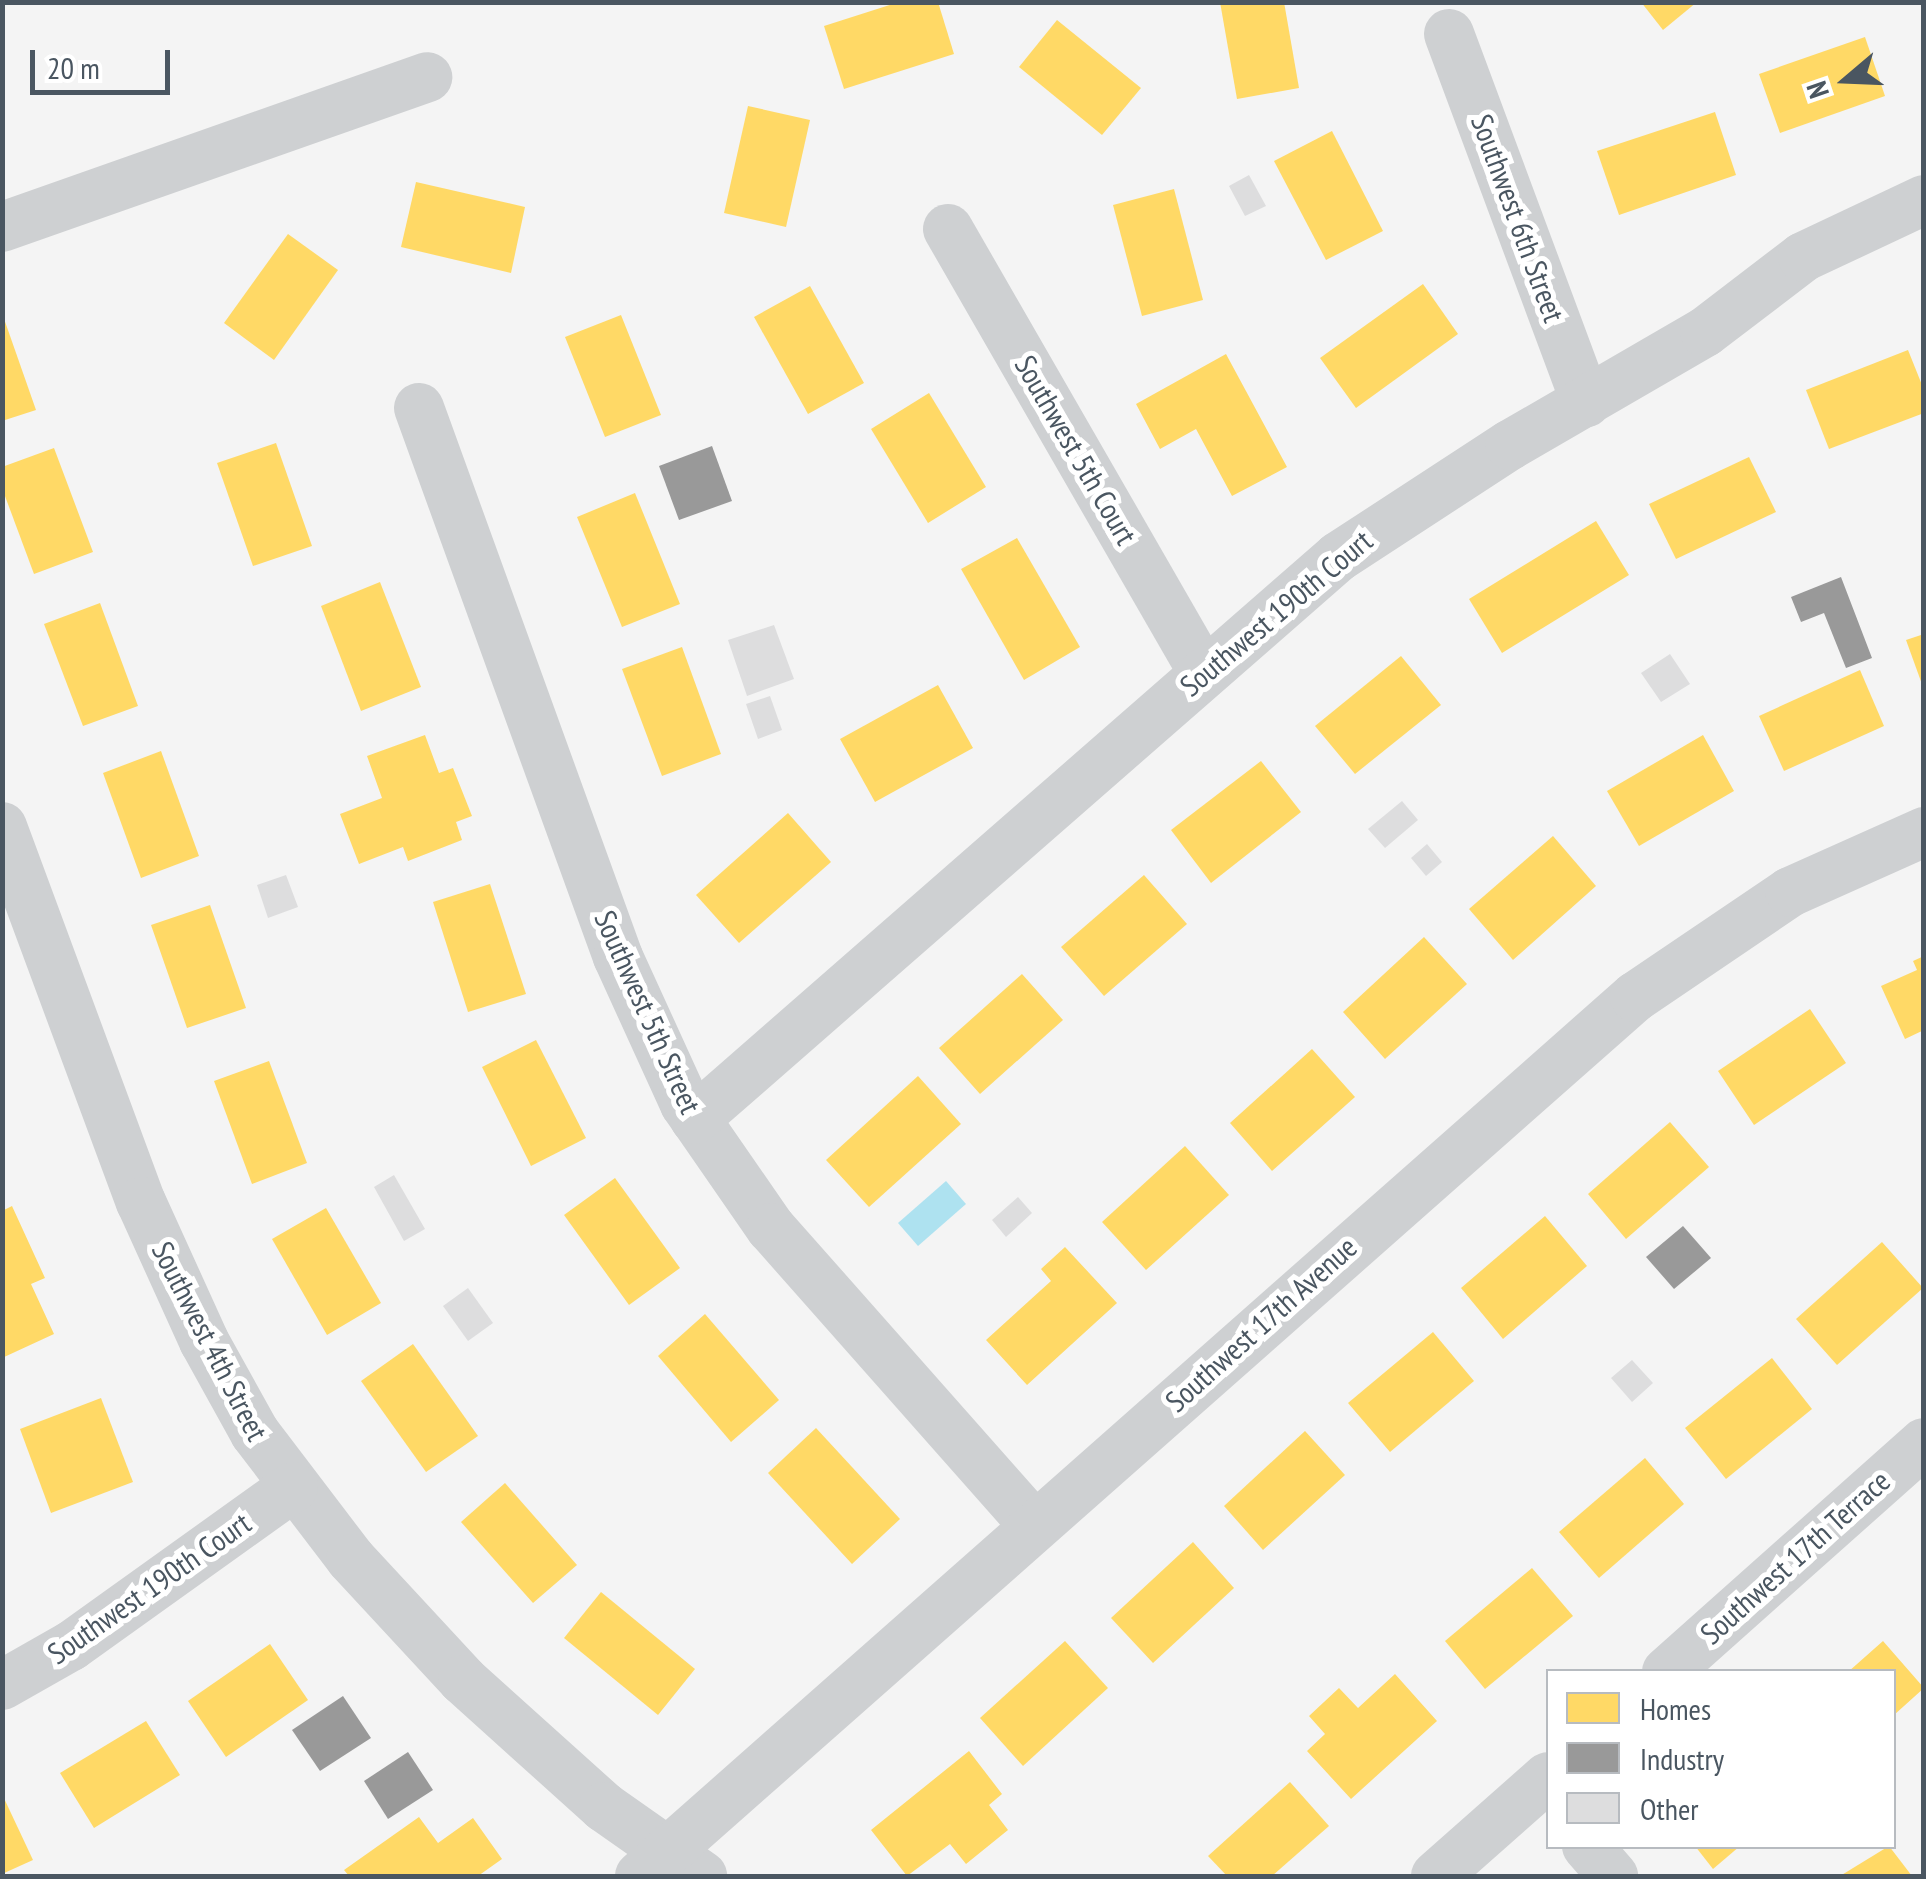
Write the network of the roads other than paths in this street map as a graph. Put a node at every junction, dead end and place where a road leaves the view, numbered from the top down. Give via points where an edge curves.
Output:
1 (1450, 34) dead end
2 (427, 77) dead end
3 (1924, 200) edge
4 (2, 227) edge
5 (948, 229) dead end
6 (1586, 402) junction
7 (419, 408) dead end
8 (1203, 672) junction
9 (2, 827) edge
10 (1924, 832) edge
11 (694, 1119) junction
12 (1924, 1444) edge
13 (293, 1487) junction
14 (1034, 1524) junction
15 (1670, 1669) edge
16 (2, 1684) edge
17 (1545, 1788) edge
18 (1590, 1849) edge
19 (670, 1869) edge
20 (1436, 1876) edge
21 (1612, 1876) edge

1 - 6 street, Southwest 6th Street
2 - 4 street
3 - 6 street, Southwest 190th Court via 1803,257 1705,332
5 - 8 street, Southwest 5th Court
6 - 8 street, Southwest 190th Court via 1380,526
7 - 11 street, Southwest 5th Street via 618,958
8 - 11 street, Southwest 190th Court
9 - 13 street, Southwest 4th Street via 174,1279 230,1391
10 - 14 street, Southwest 17th Avenue via 1790,892 1634,997
11 - 14 street, Southwest 5th Street via 771,1228
12 - 15 street, Southwest 17th Terrace
13 - 16 street, Southwest 190th Court via 72,1646
13 - 19 street, Southwest 4th Street via 350,1559 487,1704
14 - 19 street, Southwest 17th Avenue
17 - 20 street
18 - 21 street

